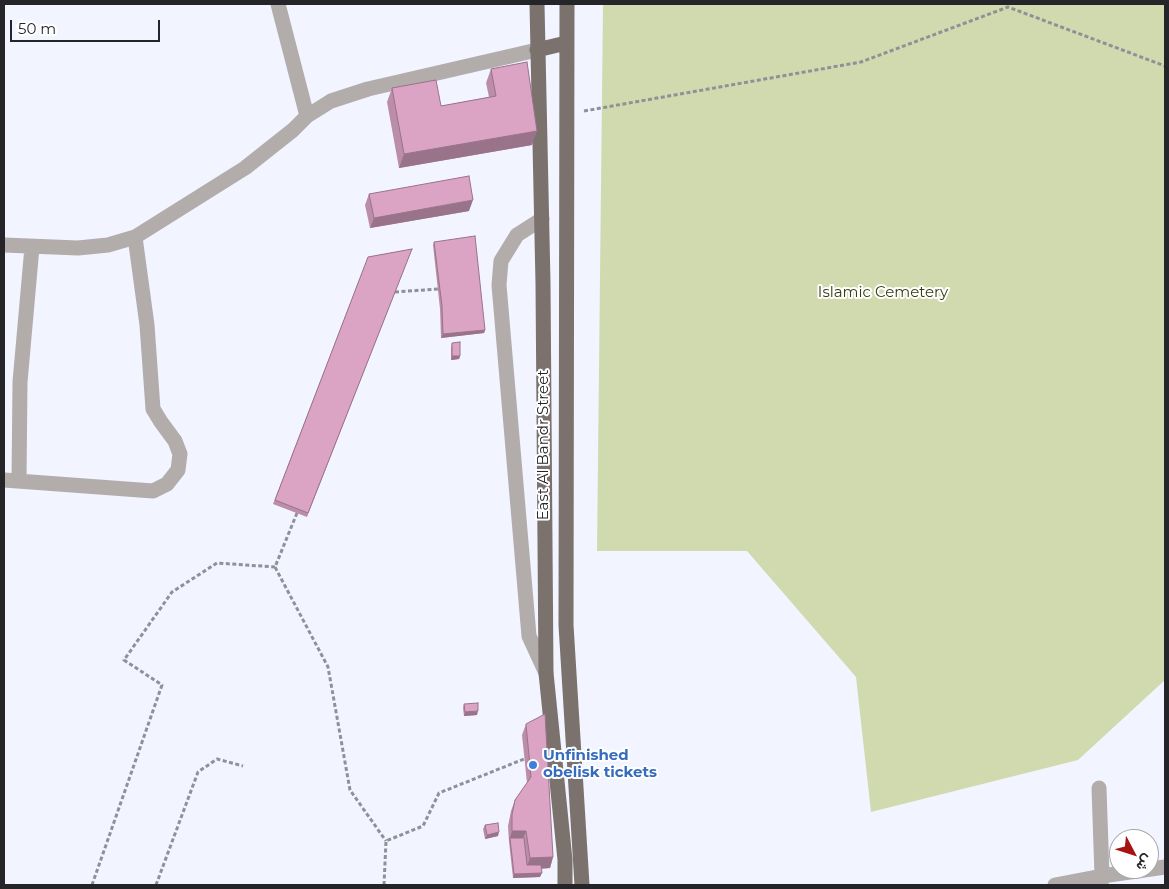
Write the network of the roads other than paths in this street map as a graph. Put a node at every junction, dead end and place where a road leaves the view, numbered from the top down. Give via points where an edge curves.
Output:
1 (278, 4) edge
2 (538, 4) edge
3 (567, 4) edge
4 (566, 43) junction
5 (538, 50) junction
6 (306, 116) junction
7 (542, 219) junction
8 (135, 237) junction
9 (4, 245) edge
10 (32, 247) junction
11 (4, 480) edge
12 (19, 480) junction
13 (566, 624) junction
14 (545, 625) junction
15 (546, 673) junction
16 (552, 720) junction
17 (572, 720) junction
18 (1099, 788) dead end
19 (1165, 868) edge
20 (1101, 880) edge
21 (565, 885) edge
22 (582, 885) edge
23 (1055, 885) edge

1 - 6 street
2 - 5 main road, East Al Bandr Street
3 - 4 main road, East Al Bandr Street
4 - 5 main road
4 - 13 main road, East Al Bandr Street
5 - 6 street via 354,93
5 - 7 main road, East Al Bandr Street
6 - 8 street via 245,168
7 - 14 main road, East Al Bandr Street
7 - 15 street via 517,235 501,261 499,285 529,636
8 - 10 street via 108,245 78,248
8 - 12 street via 147,326 153,409 175,441 180,454 178,470 167,484 153,491
9 - 10 street
10 - 12 street via 20,382
11 - 12 street
13 - 14 main road
13 - 17 main road, East Al Bandr Street
14 - 15 main road, East Al Bandr Street
15 - 16 main road, East Al Bandr Street
16 - 17 main road
16 - 21 main road, East Al Bandr Street
17 - 22 main road, East Al Bandr Street
18 - 20 street
19 - 20 street
20 - 23 street

